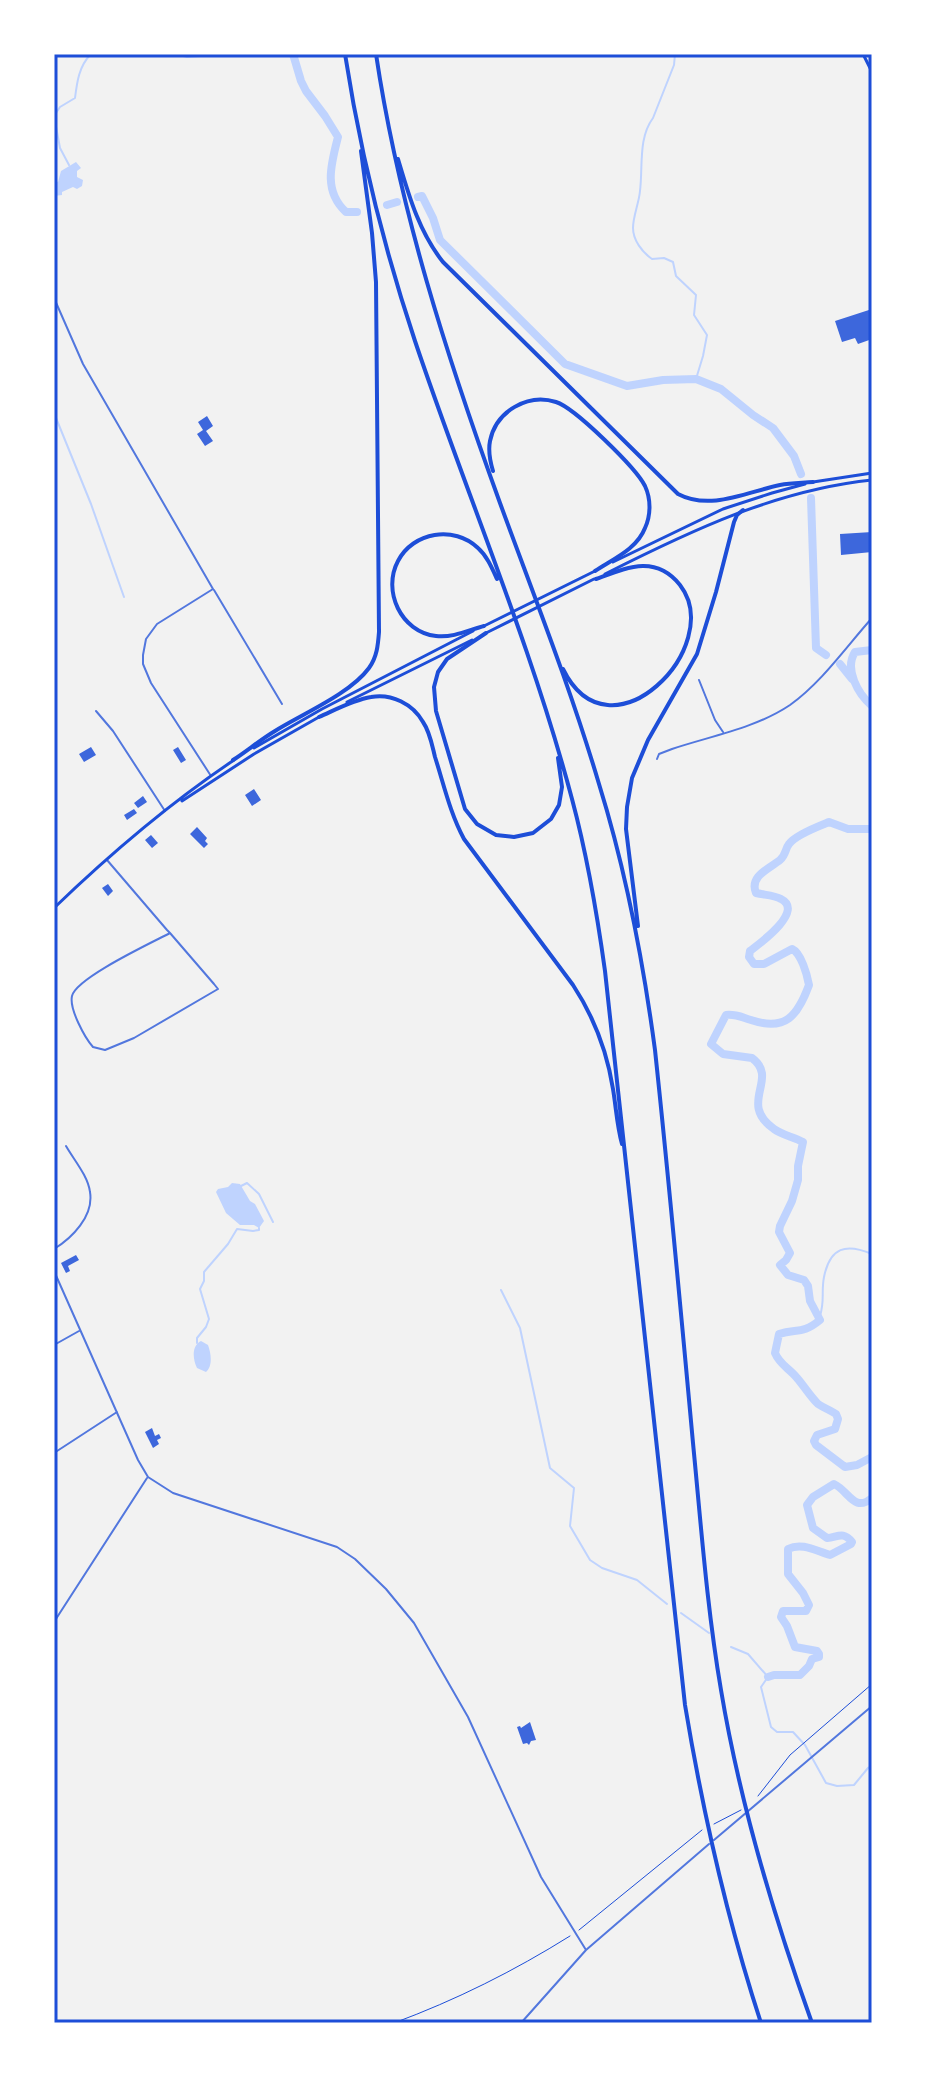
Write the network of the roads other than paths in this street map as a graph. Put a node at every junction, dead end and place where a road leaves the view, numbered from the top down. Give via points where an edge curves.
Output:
1 (345, 54) edge
2 (376, 54) edge
3 (863, 54) edge
4 (872, 72) edge
5 (389, 127) junction
6 (360, 132) junction
7 (54, 298) edge
8 (872, 473) edge
9 (872, 480) edge
10 (813, 482) junction
11 (499, 501) junction
12 (743, 510) junction
13 (595, 571) junction
14 (596, 579) junction
15 (213, 589) junction
16 (507, 599) junction
17 (872, 618) edge
18 (484, 626) junction
19 (486, 633) junction
20 (553, 649) junction
21 (699, 680) dead end
22 (282, 704) dead end
23 (96, 711) dead end
24 (319, 717) junction
25 (553, 732) junction
26 (723, 733) junction
27 (657, 759) dead end
28 (233, 760) junction
29 (211, 776) junction
30 (166, 812) junction
31 (107, 860) junction
32 (54, 908) edge
33 (170, 933) junction
34 (642, 960) junction
35 (66, 1146) dead end
36 (626, 1155) junction
37 (54, 1249) edge
38 (54, 1271) edge
39 (81, 1331) junction
40 (54, 1345) edge
41 (117, 1412) junction
42 (54, 1453) edge
43 (148, 1477) junction
44 (54, 1622) edge
45 (872, 1706) edge
46 (586, 1950) junction
47 (521, 2023) edge
48 (761, 2023) edge
49 (812, 2023) edge

1 - 6 highway
2 - 5 highway
3 - 4 main road
5 - 10 highway via 414,208 436,254 673,490 707,502
5 - 11 highway via 430,296
6 - 16 highway via 414,338
6 - 28 highway via 376,282 377,651 357,680
7 - 15 street via 83,364
8 - 10 main road
9 - 12 main road
10 - 13 main road via 723,509
11 - 13 highway via 489,451 498,422 532,401 554,402 573,411 634,472 649,499 648,521 638,541
11 - 20 highway
12 - 14 main road
12 - 34 highway via 734,522 697,654 632,778 627,837
13 - 18 main road
14 - 19 main road
14 - 20 highway via 643,566 675,580 685,592 691,616 678,659 646,695 610,705 578,692
15 - 22 street
15 - 29 street via 157,624 143,655 151,683
16 - 18 highway via 484,555 461,537 430,535 402,554 392,592 410,624 438,636
16 - 25 highway
17 - 26 street via 791,704
18 - 28 main road
19 - 24 main road
19 - 25 highway via 447,659 433,695 465,809 483,829 518,837 551,819 562,787
20 - 34 highway via 610,822
21 - 26 street
23 - 30 street
24 - 30 main road
24 - 36 highway via 379,696 406,704 422,719 464,839 573,985 594,1023 608,1062
25 - 36 highway via 583,844 600,936
26 - 27 street
28 - 29 main road
29 - 30 main road
30 - 31 main road
31 - 32 main road
31 - 33 street
33 - 33 street via 218,989 134,1038 98,1050 72,1006 75,988
34 - 49 highway via 721,1692 752,1834
35 - 37 street via 90,1196 79,1228
36 - 48 highway via 694,1761 735,1939
38 - 39 street
39 - 40 street
39 - 41 street
41 - 42 street
41 - 43 street
43 - 44 street
43 - 46 street via 173,1493 337,1547 386,1589 414,1623 468,1717 541,1877
45 - 46 street
46 - 47 street

